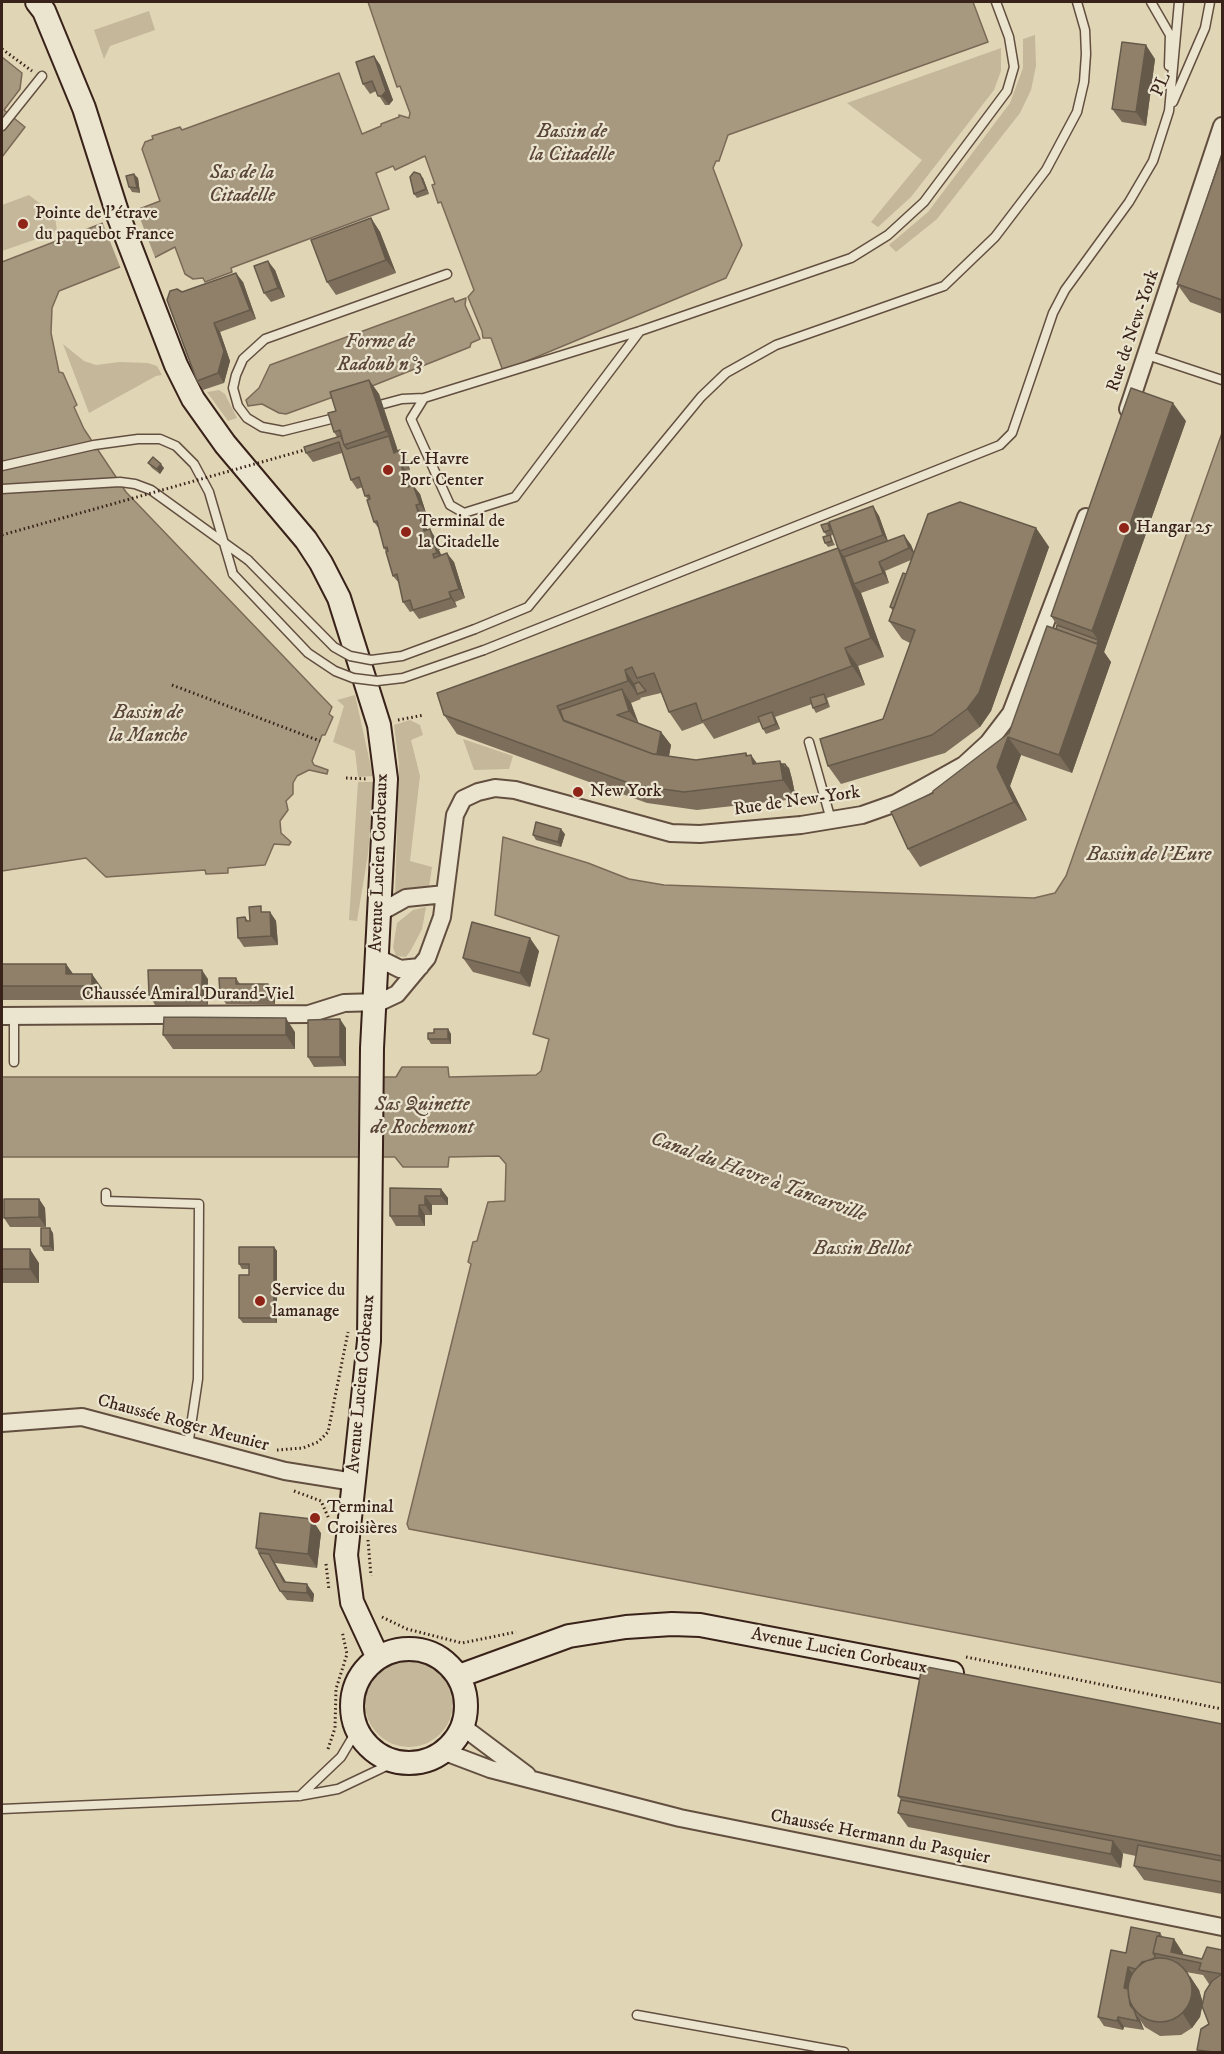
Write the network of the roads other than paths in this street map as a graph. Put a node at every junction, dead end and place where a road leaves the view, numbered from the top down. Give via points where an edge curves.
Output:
1 (37, 2) edge
2 (996, 2) edge
3 (1077, 2) edge
4 (1151, 2) edge
5 (1179, 2) edge
6 (1210, 2) edge
7 (42, 76) road end
8 (1169, 111) junction
9 (2, 126) edge
10 (1222, 126) edge
11 (447, 274) dead end
12 (640, 331) junction
13 (1147, 355) junction
14 (1222, 380) edge
15 (424, 398) junction
16 (362, 410) edge
17 (352, 413) edge
18 (1123, 424) edge
19 (2, 466) edge
20 (2, 489) edge
21 (1092, 501) edge
22 (226, 543) junction
23 (809, 742) dead end
24 (831, 820) junction
25 (445, 894) junction
26 (379, 913) junction
27 (376, 957) junction
28 (420, 967) junction
29 (373, 1003) junction
30 (8, 1016) edge
31 (14, 1062) dead end
32 (106, 1193) dead end
33 (2, 1423) edge
34 (188, 1446) junction
35 (354, 1482) junction
36 (378, 1658) junction
37 (459, 1676) junction
38 (979, 1678) edge
39 (463, 1727) junction
40 (357, 1730) junction
41 (445, 1752) junction
42 (395, 1762) junction
43 (532, 1779) junction
44 (300, 1796) junction
45 (2, 1809) edge
46 (1222, 1927) edge
47 (637, 2015) dead end
48 (844, 2052) edge

1 - 26 main road, Avenue Lucien Corbeaux via 84,108 118,215 193,399 225,444 306,540 339,598 382,742 386,779
2 - 12 lane via 1009,37 1014,67 1007,91 924,202 888,235 851,258
3 - 22 lane, bridge via 1085,30 1086,54 1077,112 1046,170 995,237 944,286 776,345 726,372 528,608 402,656 371,660 350,656 326,639
4 - 8 lane via 1170,35
5 - 8 lane, PL
6 - 8 lane, PL via 1205,28
7 - 9 lane
8 - 22 lane, bridge via 1147,171 1129,202 1065,290 1012,433 1000,445 484,650 403,678 353,678 308,653 233,574
10 - 13 street, Rue de New-York
11 - 17 lane via 264,339 243,359 236,375 233,388 238,406 247,418 262,427 283,431
12 - 15 lane
12 - 15 lane via 515,497 464,513 450,505 411,419
13 - 14 lane
13 - 18 street, Rue de New-York
15 - 16 lane via 402,399
19 - 22 lane via 94,445 160,439 176,446 194,464 209,492
20 - 22 lane via 120,482 151,490
21 - 24 street, Rue de New-York via 1011,712 988,743 964,765 905,798 862,814
23 - 24 lane
24 - 25 street, Rue de New-York via 711,833 671,833 515,790 495,788 463,800 455,815
25 - 26 street via 406,898
25 - 28 street, Rue de New-York via 442,917
26 - 27 main road, Avenue Lucien Corbeaux
27 - 28 street via 400,969
27 - 29 main road, Avenue Lucien Corbeaux
28 - 29 street, Rue de New-York via 397,994
29 - 30 street, Chaussée Amiral Durand-Viel via 344,1003 309,1014
29 - 35 main road, Avenue Lucien Corbeaux via 369,1341
30 - 31 lane
32 - 34 lane via 106,1201 199,1204 198,1379
33 - 34 street, Chaussée Roger Meunier via 82,1417
34 - 35 street, Chaussée Roger Meunier via 285,1471
35 - 36 main road, Avenue Lucien Corbeaux via 347,1572 352,1602
36 - 37 main road via 413,1648 447,1662
36 - 40 main road via 365,1669 354,1690 352,1715
37 - 38 main road, Avenue Lucien Corbeaux via 569,1636 672,1624 700,1625
37 - 39 main road via 467,1701
39 - 41 main road
39 - 43 street, Chaussée Hermann du Pasquier
40 - 42 main road via 372,1750
40 - 44 lane via 341,1756
41 - 42 main road via 421,1762
41 - 43 street, Chaussée Hermann du Pasquier
42 - 44 lane via 338,1790
43 - 46 street, Chaussée Hermann du Pasquier via 680,1818
44 - 45 lane
47 - 48 lane

